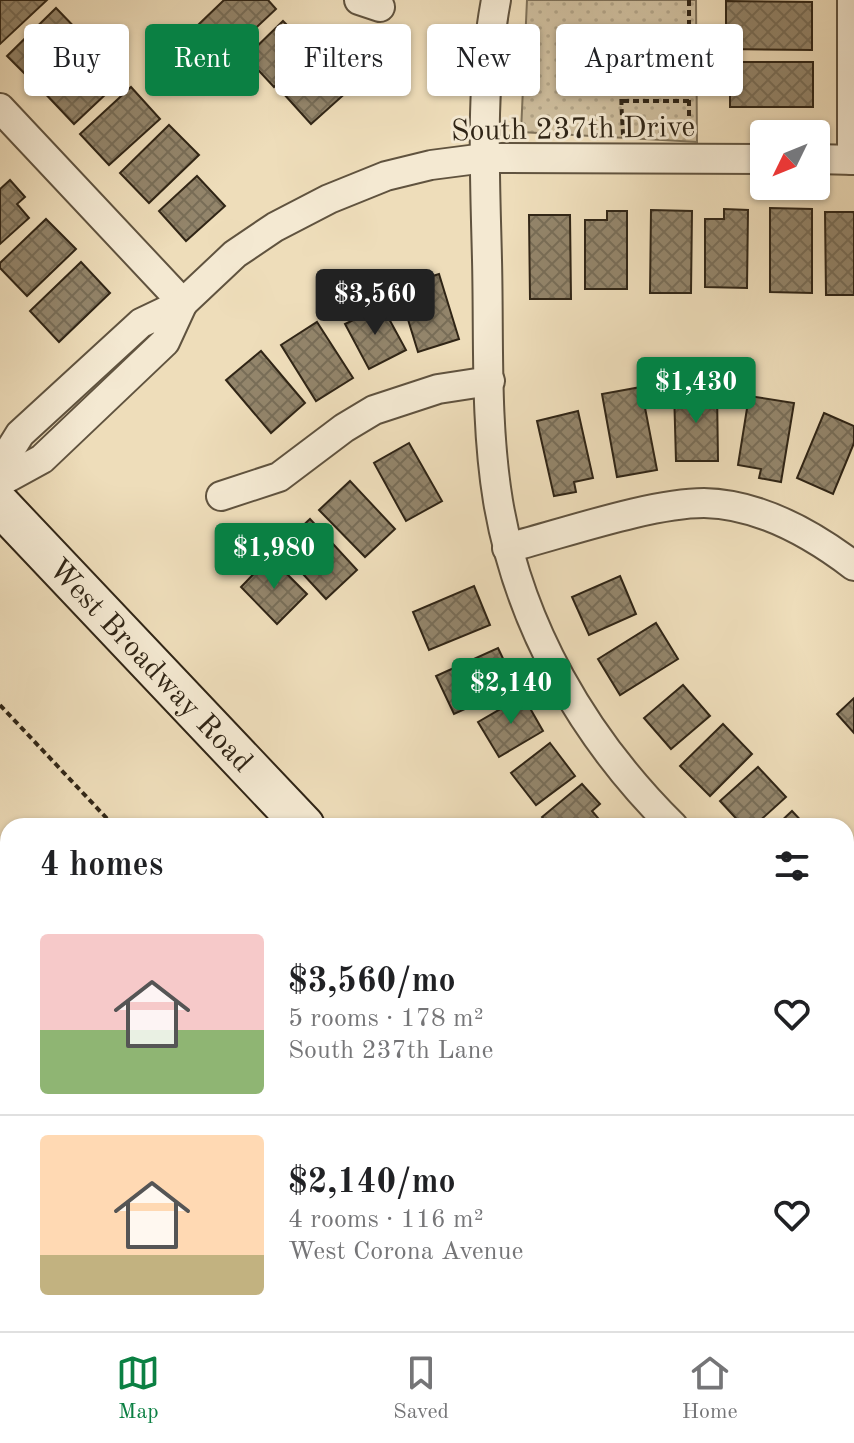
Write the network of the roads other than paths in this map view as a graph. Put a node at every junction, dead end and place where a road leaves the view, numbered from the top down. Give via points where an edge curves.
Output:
1 (496, 0) edge
2 (852, 0) edge
3 (0, 108) edge
4 (485, 158) junction
5 (750, 159) edge
6 (830, 159) edge
7 (853, 160) edge
8 (183, 303) junction
9 (490, 381) junction
10 (0, 466) edge
11 (0, 482) edge
12 (221, 496) dead end
13 (0, 505) edge
14 (507, 548) junction
15 (854, 566) edge
16 (296, 818) edge
17 (666, 818) edge

1 - 4 street
2 - 7 street
3 - 8 street
4 - 5 street, South 237th Drive
4 - 8 street, South 237th Drive via 416,169 329,199 235,254
4 - 9 street
6 - 7 street
8 - 10 street, South 237th Drive via 141,323 20,434
8 - 11 street, South 237th Drive via 165,342 42,459
9 - 12 street via 427,391 374,410 279,477
9 - 14 street via 493,458
13 - 16 main road, West Broadway Road
14 - 15 street via 704,503 744,509 814,536
14 - 17 street via 566,690 604,749

